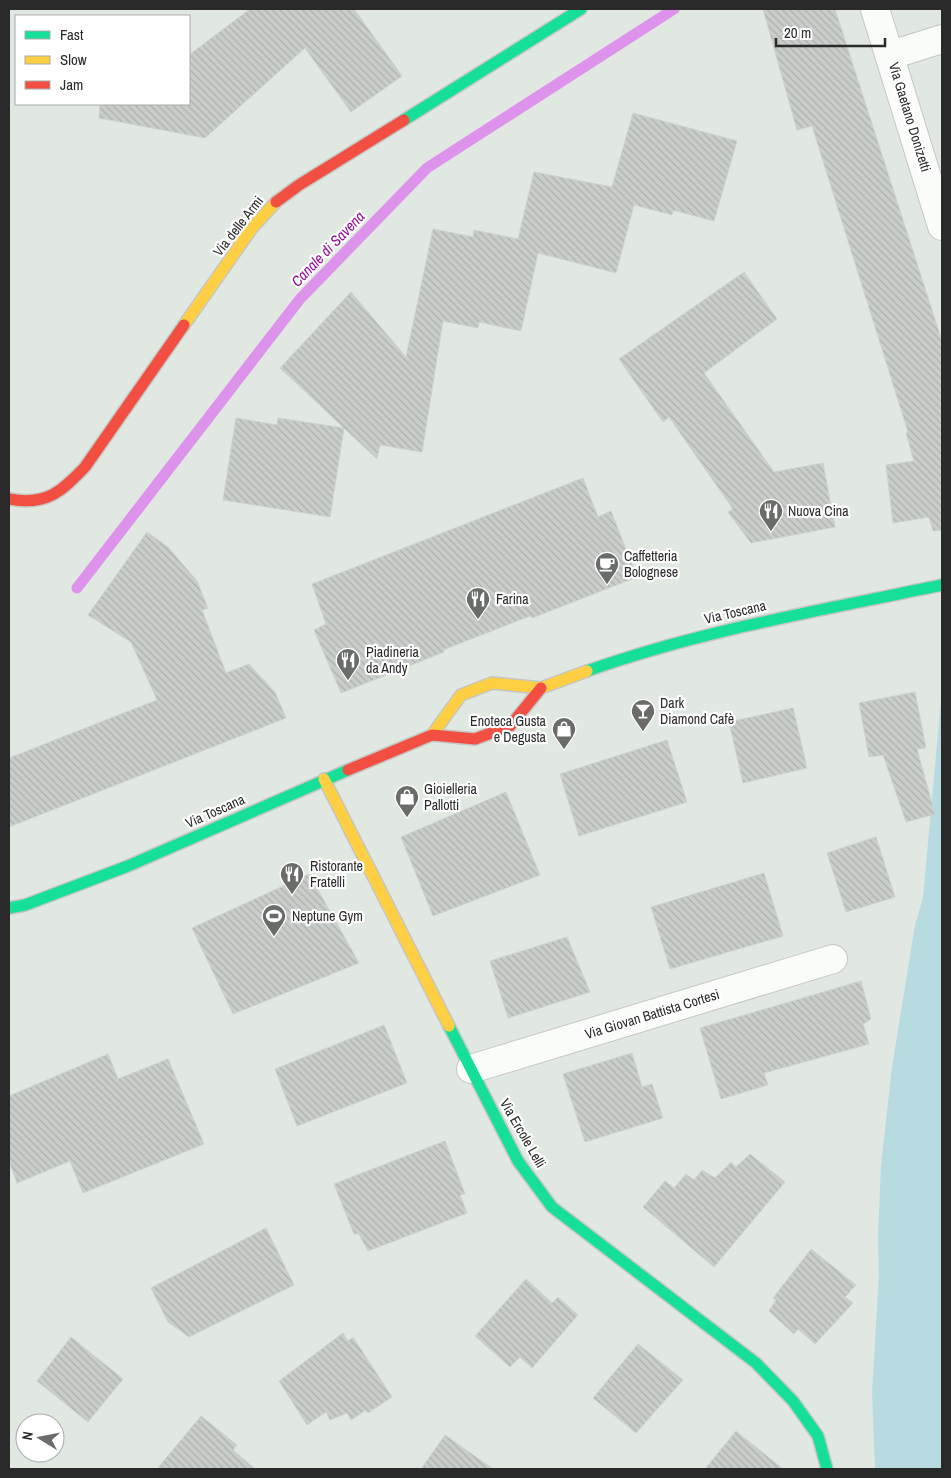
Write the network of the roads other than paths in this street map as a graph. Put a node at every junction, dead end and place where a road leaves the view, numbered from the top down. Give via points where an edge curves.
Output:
1 (581, 9) edge
2 (875, 9) edge
3 (942, 40) edge
4 (891, 55) junction
5 (942, 226) edge
6 (9, 499) edge
7 (942, 585) edge
8 (541, 688) junction
9 (432, 735) junction
10 (324, 780) junction
11 (9, 908) edge
12 (832, 959) dead end
13 (471, 1069) junction
14 (827, 1469) edge

1 - 6 street, Via delle Armi via 272,205 252,228 85,467 63,490 46,500 24,503
2 - 4 street, Via Gaetano Donizetti
3 - 4 street
4 - 5 street, Via Gaetano Donizetti
7 - 8 street, Via Toscana via 713,632 636,654
8 - 9 street, Via Toscana via 510,726 475,740
8 - 9 street, Via Toscana via 492,683 461,695
9 - 10 street, Via Toscana
10 - 11 street, Via Toscana via 128,866 60,893
10 - 13 street, Via Ercole Lelli
12 - 13 street, Via Giovan Battista Cortesi
13 - 14 street, Via Ercole Lelli via 518,1161 552,1206 756,1363 793,1401 818,1436

